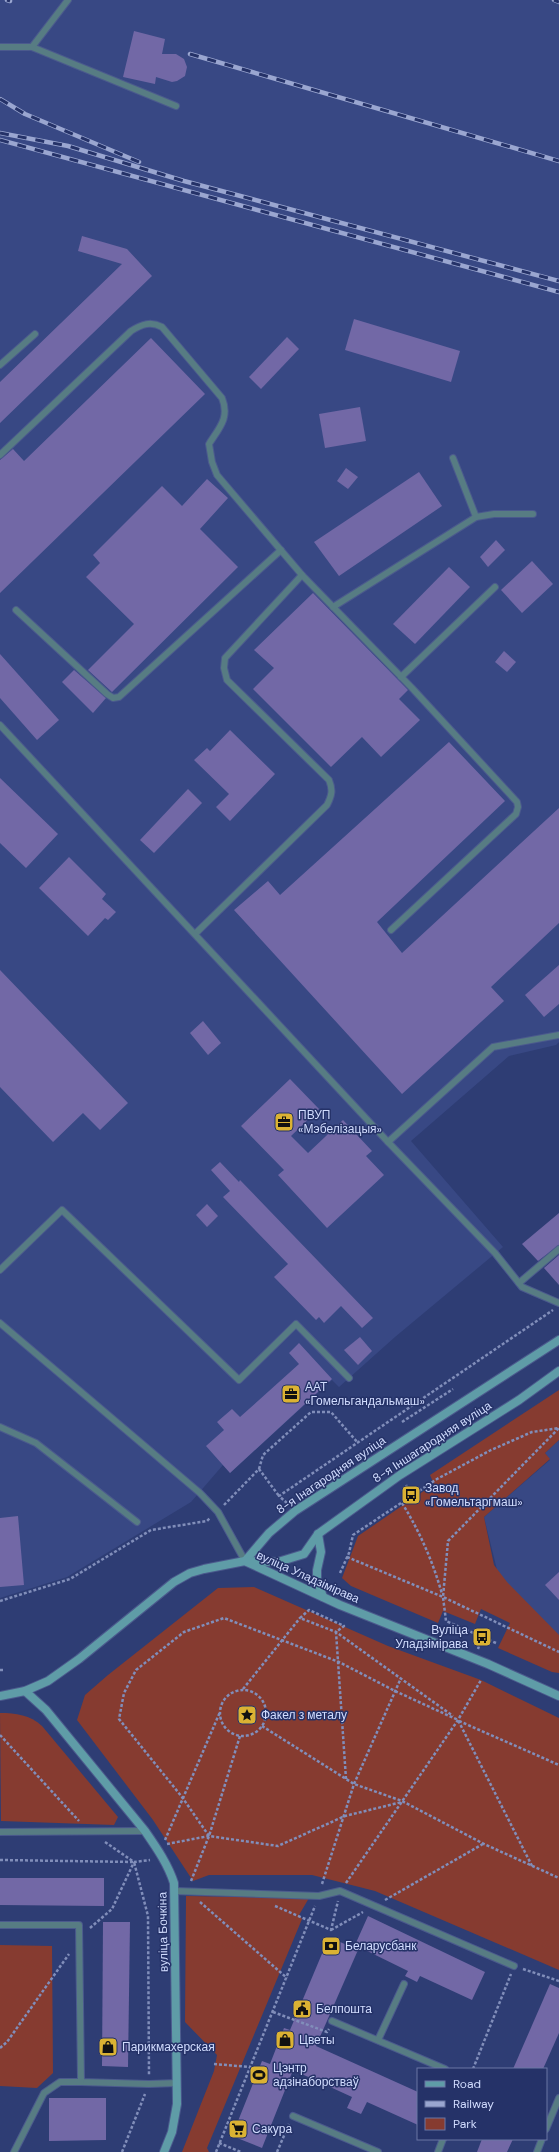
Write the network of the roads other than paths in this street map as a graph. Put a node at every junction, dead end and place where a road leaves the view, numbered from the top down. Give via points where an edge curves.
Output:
1 (68, 0) edge
2 (0, 47) edge
3 (32, 47) junction
4 (176, 106) dead end
5 (35, 334) dead end
6 (0, 365) edge
7 (0, 454) edge
8 (454, 458) dead end
9 (533, 514) dead end
10 (476, 517) junction
11 (281, 550) junction
12 (302, 575) junction
13 (495, 587) dead end
14 (333, 607) junction
15 (16, 610) dead end
16 (401, 677) junction
17 (0, 726) edge
18 (391, 930) dead end
19 (195, 934) junction
20 (559, 1035) edge
21 (388, 1142) junction
22 (559, 1249) edge
23 (0, 1270) edge
24 (519, 1283) junction
25 (559, 1304) edge
26 (0, 1323) edge
27 (559, 1340) edge
28 (559, 1371) edge
29 (349, 1378) dead end
30 (470, 1399) joint
31 (0, 1427) edge
32 (137, 1522) dead end
33 (318, 1534) junction
34 (245, 1561) junction
35 (323, 1597) junction
36 (25, 1691) junction
37 (0, 1696) edge
38 (559, 1696) edge
39 (145, 1831) junction
40 (0, 1832) edge
41 (175, 1891) junction
42 (0, 1925) edge
43 (514, 1966) road end
44 (404, 1984) dead end
45 (332, 2021) road end
46 (378, 2040) junction
47 (443, 2068) edge
48 (81, 2082) junction
49 (176, 2083) junction
50 (559, 2098) edge
51 (293, 2116) road end
52 (547, 2127) edge
53 (443, 2140) edge
54 (542, 2140) edge
55 (14, 2152) edge
56 (164, 2152) edge
57 (378, 2152) edge
58 (438, 2152) edge
59 (537, 2152) edge

1 - 3 lane
2 - 3 lane
3 - 4 lane
5 - 6 lane
7 - 11 lane via 131,331 141,324 154,323 162,327 222,398 227,409 224,420 209,444 217,475
8 - 10 lane
9 - 10 lane via 494,514
10 - 14 lane
11 - 12 lane
11 - 15 lane via 119,697 113,698 107,694
12 - 14 lane
12 - 19 lane via 225,658 224,668 226,680 329,780 332,796 327,805
13 - 16 lane
14 - 16 lane
16 - 18 lane via 517,802 518,807 516,814 507,823
17 - 19 lane
19 - 21 lane
20 - 21 lane via 493,1047
21 - 24 lane via 495,1253
22 - 24 lane
23 - 29 lane via 62,1210 240,1380 296,1324
24 - 25 lane via 522,1287
26 - 34 lane via 200,1493 218,1512
27 - 30 main road, 8-я Іншагародняя вуліца
28 - 33 main road, 8-я Іншагародняя вуліца via 519,1400 400,1475
30 - 34 main road, 8-я Інагародняя вуліца via 295,1511 269,1533
31 - 32 lane via 36,1443
33 - 34 main road via 304,1554 278,1562
33 - 35 main road via 321,1552 317,1579
34 - 35 main road, вуліца Уладзімірава
34 - 36 main road, вуліца Уладзімірава via 190,1573 174,1582 48,1682
35 - 38 main road, вуліца Уладзімірава via 488,1664
36 - 37 main road, вуліца Уладзімірава
36 - 39 main road, вуліца Бочкіна via 46,1710
39 - 40 lane
39 - 41 main road, вуліца Бочкіна via 171,1873
41 - 43 lane via 319,1896 340,1891
41 - 49 main road, вуліца Бочкіна
42 - 48 lane via 79,1925
44 - 46 lane
45 - 46 lane
46 - 47 lane
48 - 49 lane
48 - 55 lane via 60,2082 44,2093
49 - 56 main road, вуліца Бочкіна via 176,2114
50 - 52 lane
51 - 57 lane
53 - 58 lane
54 - 59 lane

